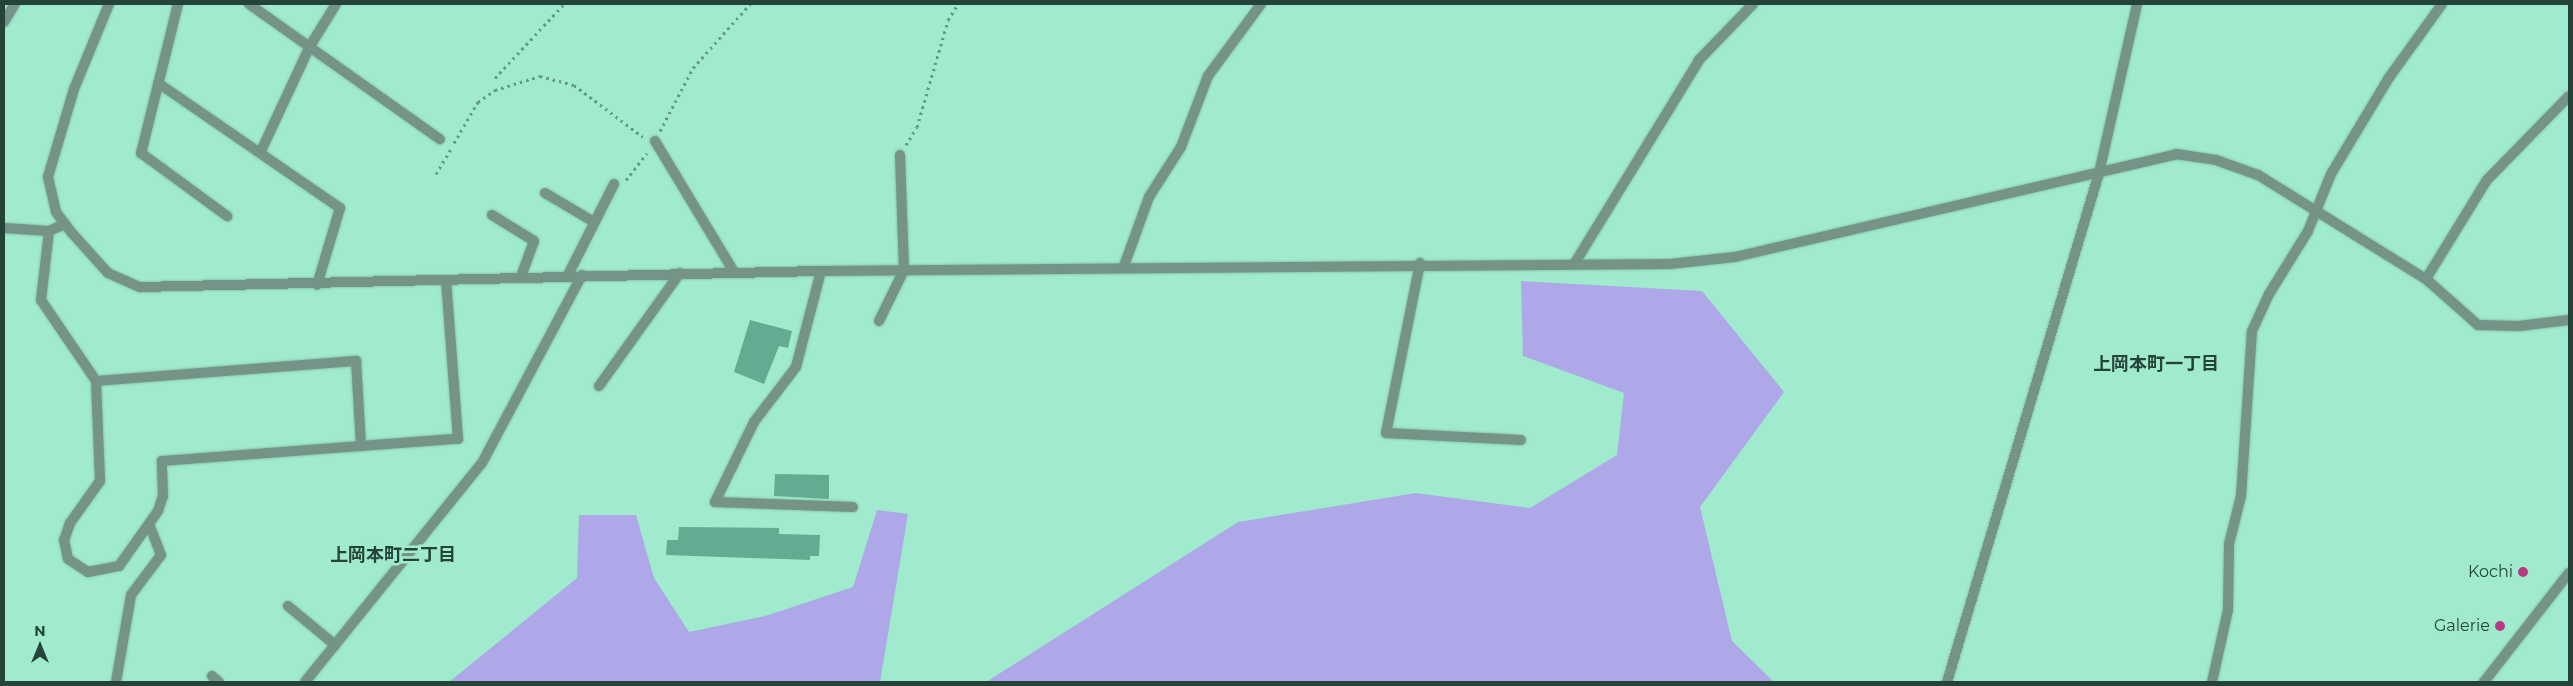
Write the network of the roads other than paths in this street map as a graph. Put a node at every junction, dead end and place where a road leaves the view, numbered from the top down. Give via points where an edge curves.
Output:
1 (15, 4) edge
2 (109, 4) edge
3 (178, 4) edge
4 (249, 4) edge
5 (336, 4) edge
6 (1262, 4) edge
7 (1754, 4) edge
8 (2137, 4) edge
9 (2442, 4) edge
10 (4, 22) edge
11 (310, 46) junction
12 (158, 83) junction
13 (2569, 96) edge
14 (440, 139) dead end
15 (653, 144) road end
16 (261, 151) junction
17 (900, 154) road end
18 (2099, 173) junction
19 (614, 184) road end
20 (545, 194) dead end
21 (2314, 212) junction
22 (492, 214) dead end
23 (227, 216) dead end
24 (594, 222) junction
25 (65, 224) junction
26 (4, 228) edge
27 (49, 231) junction
28 (1576, 261) junction
29 (1420, 263) junction
30 (1124, 266) junction
31 (904, 270) junction
32 (821, 271) junction
33 (734, 272) junction
34 (680, 273) junction
35 (568, 275) junction
36 (582, 275) junction
37 (521, 276) junction
38 (2426, 279) junction
39 (446, 280) junction
40 (317, 285) junction
41 (2569, 320) edge
42 (879, 321) dead end
43 (96, 381) junction
44 (599, 386) dead end
45 (1521, 440) dead end
46 (361, 446) junction
47 (853, 507) dead end
48 (149, 524) junction
49 (2569, 573) edge
50 (288, 606) dead end
51 (335, 645) junction
52 (116, 682) edge
53 (305, 682) edge
54 (1946, 682) edge
55 (2212, 682) edge
56 (2484, 682) edge

1 - 10 street
2 - 25 street via 74,89 48,177 56,212
3 - 12 street
4 - 11 street
5 - 11 street
6 - 30 street via 1208,76 1181,147 1149,197
7 - 28 street via 1699,60
8 - 18 street
9 - 21 street via 2388,80 2330,174
11 - 14 street
11 - 16 street
12 - 16 street
12 - 23 street via 141,153
13 - 38 street via 2487,180
15 - 33 street
16 - 40 street via 340,208
17 - 31 street
18 - 21 street via 2176,154 2216,160 2258,175
18 - 28 street via 1734,257 1670,264
18 - 54 street
19 - 24 street
20 - 24 street
21 - 38 street
21 - 55 street via 2252,331 2241,496 2229,544 2228,610
22 - 37 street via 534,241
24 - 35 street
25 - 27 street
25 - 40 street via 108,273 128,285
26 - 27 street
27 - 43 street via 41,300
28 - 29 street
29 - 30 street
29 - 45 street via 1386,433
30 - 31 street
31 - 32 street
31 - 42 street via 902,283
32 - 33 street
32 - 47 street via 796,367 754,422 715,502
33 - 34 street
34 - 36 street
34 - 44 street
35 - 36 street
35 - 37 street
36 - 51 street via 482,463
37 - 39 street
38 - 41 street via 2478,325 2519,326
39 - 40 street
39 - 46 street via 458,439
43 - 46 street via 356,361
43 - 48 street via 100,481 66,531 68,559 88,572 112,570
46 - 48 street via 162,461 162,504
48 - 52 street via 161,555 131,595
49 - 56 street
50 - 51 street
51 - 53 street

